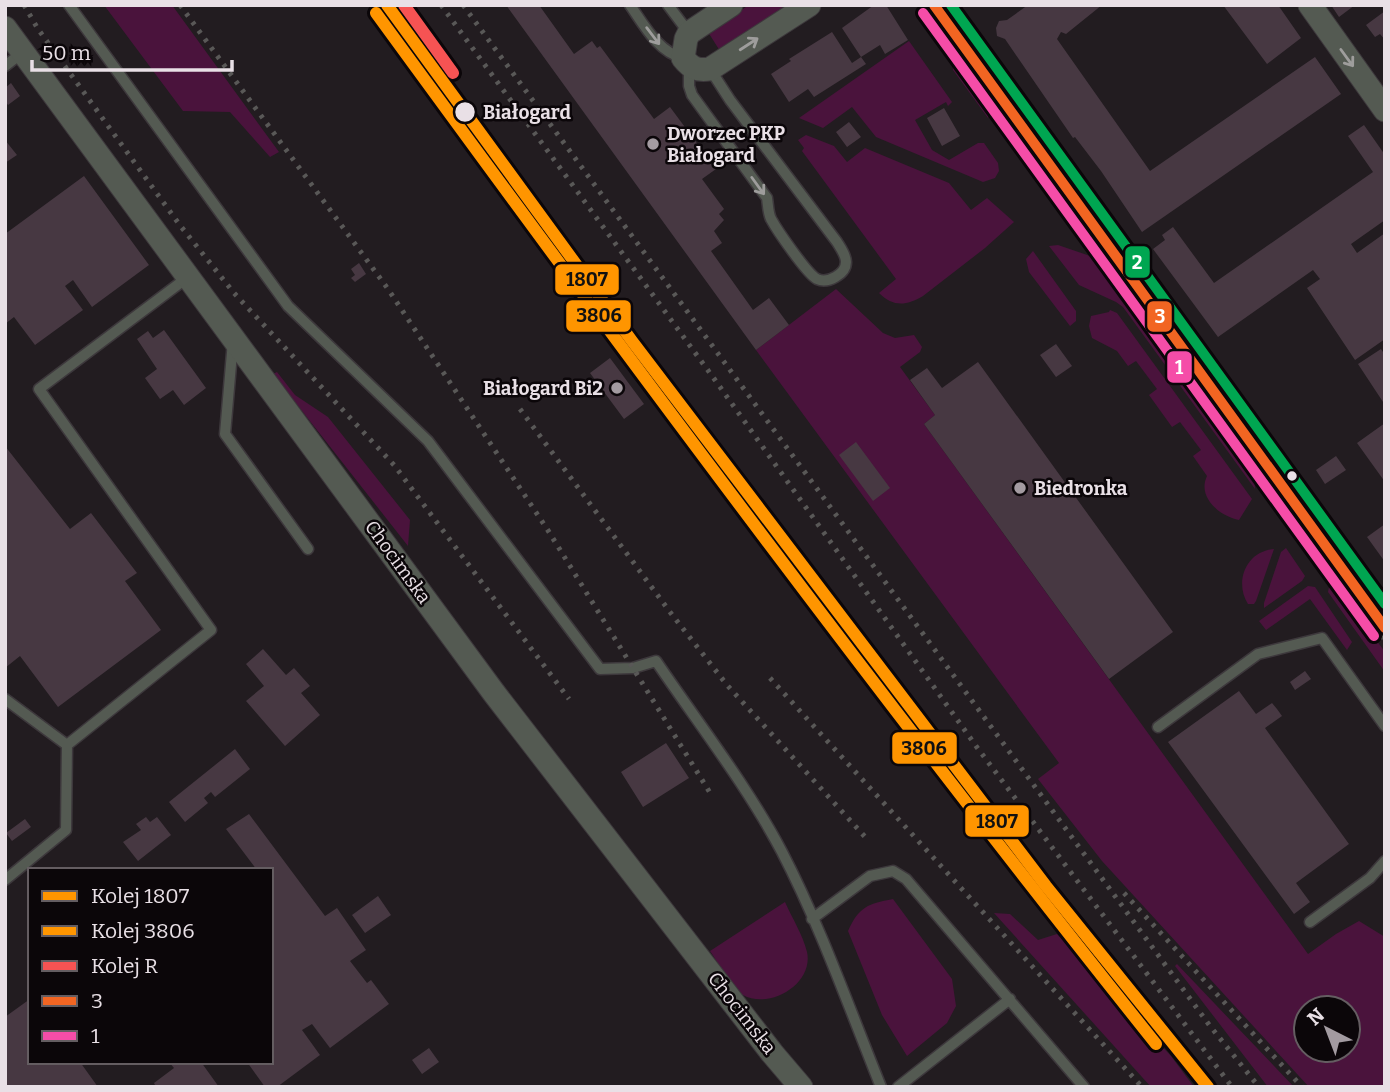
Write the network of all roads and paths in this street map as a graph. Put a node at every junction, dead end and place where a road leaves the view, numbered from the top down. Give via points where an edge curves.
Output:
1 (69, 5) edge
2 (629, 5) edge
3 (668, 5) edge
4 (732, 5) edge
5 (809, 5) edge
6 (934, 5) edge
7 (1310, 5) edge
8 (5, 28) edge
9 (689, 33) junction
10 (14, 59) edge
11 (694, 64) junction
12 (1385, 110) edge
13 (188, 277) junction
14 (233, 338) junction
15 (308, 549) dead end
16 (1385, 628) edge
17 (5, 699) edge
18 (1385, 726) edge
19 (1157, 727) dead end
20 (67, 746) junction
21 (1385, 861) edge
22 (5, 880) edge
23 (812, 919) junction
24 (1310, 922) dead end
25 (1010, 999) junction
26 (801, 1087) edge
27 (881, 1087) edge
28 (898, 1087) edge
29 (1084, 1087) edge

1 - 23 lane via 288,306 428,441 600,669 633,668 656,661 759,813
2 -> 11 lane via 661,47
3 - 9 lane
4 - 9 street
11 -> 5 street
6 - 16 street
7 -> 12 street
8 - 10 street, Chocimska
9 - 11 street
10 - 13 street, Chocimska
11 -> 11 lane via 689,86 692,95 766,198 769,216 817,279 838,275 846,261 837,242 730,100
13 - 14 street, Chocimska
13 - 20 lane via 39,389 211,630
14 - 15 lane via 225,434
14 - 26 street, Chocimska via 494,693
17 - 20 lane
18 - 19 lane via 1322,638 1258,654
20 - 22 lane via 66,830
21 - 24 lane via 1370,878
23 - 25 lane via 870,876 892,871 906,879
23 - 27 lane
25 - 28 lane
25 - 29 lane

